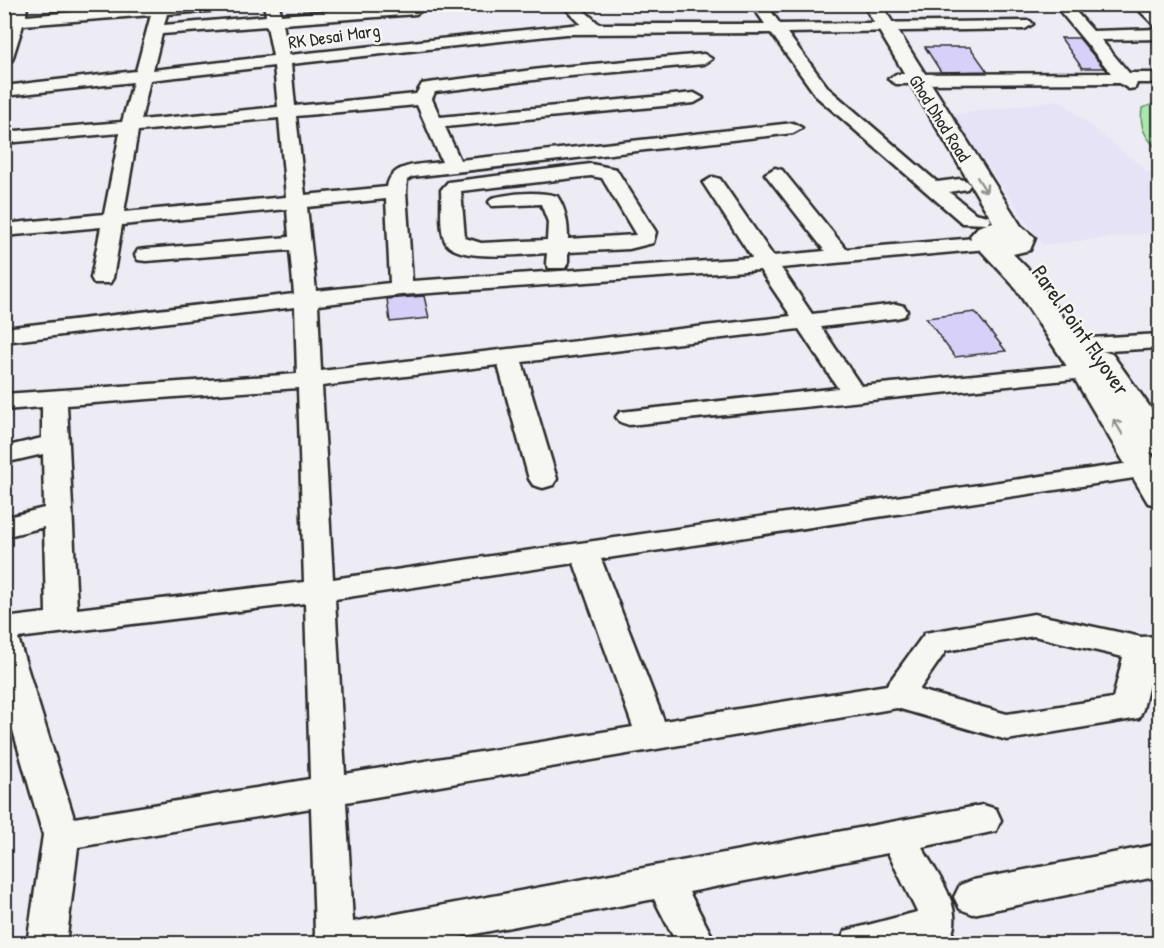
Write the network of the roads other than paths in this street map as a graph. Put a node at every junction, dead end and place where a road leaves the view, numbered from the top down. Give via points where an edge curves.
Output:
1 (21, 4) edge
2 (234, 4) edge
3 (568, 4) edge
4 (758, 4) edge
5 (1061, 4) edge
6 (1140, 4) edge
7 (160, 10) junction
8 (272, 12) edge
9 (1004, 15) dead end
10 (873, 20) edge
11 (11, 21) edge
12 (1160, 23) edge
13 (1025, 24) dead end
14 (424, 25) edge
15 (775, 29) junction
16 (154, 30) junction
17 (592, 32) junction
18 (524, 33) junction
19 (1160, 34) edge
20 (1089, 36) junction
21 (458, 58) dead end
22 (704, 59) dead end
23 (4, 60) edge
24 (282, 62) junction
25 (585, 70) junction
26 (549, 73) junction
27 (144, 77) junction
28 (1160, 78) edge
29 (1126, 81) junction
30 (661, 82) dead end
31 (909, 84) junction
32 (1160, 84) edge
33 (4, 91) edge
34 (493, 98) dead end
35 (694, 98) dead end
36 (423, 99) junction
37 (673, 100) junction
38 (609, 107) junction
39 (286, 112) junction
40 (504, 117) junction
41 (687, 119) dead end
42 (434, 123) junction
43 (130, 126) junction
44 (793, 128) dead end
45 (4, 138) edge
46 (634, 146) junction
47 (517, 158) junction
48 (453, 166) junction
49 (775, 174) dead end
50 (518, 178) junction
51 (713, 183) dead end
52 (960, 185) junction
53 (933, 189) junction
54 (396, 192) junction
55 (500, 202) dead end
56 (296, 203) junction
57 (114, 219) junction
58 (4, 230) edge
59 (998, 234) junction
60 (300, 243) junction
61 (558, 245) junction
62 (146, 255) dead end
63 (840, 256) junction
64 (766, 263) junction
65 (557, 276) junction
66 (102, 278) dead end
67 (401, 288) junction
68 (306, 298) junction
69 (896, 311) dead end
70 (806, 322) junction
71 (4, 335) edge
72 (1160, 341) edge
73 (508, 356) junction
74 (1088, 358) junction
75 (310, 380) junction
76 (854, 394) junction
77 (54, 397) junction
78 (4, 402) edge
79 (629, 417) dead end
80 (1152, 422) edge
81 (56, 443) junction
82 (4, 455) edge
83 (1154, 470) edge
84 (543, 479) dead end
85 (58, 514) junction
86 (4, 528) edge
87 (584, 552) junction
88 (320, 591) junction
89 (62, 621) junction
90 (4, 629) edge
91 (4, 642) edge
92 (1150, 648) edge
93 (897, 696) junction
94 (653, 736) junction
95 (330, 791) junction
96 (983, 820) dead end
97 (61, 835) junction
98 (898, 836) junction
99 (1160, 860) edge
100 (664, 881) junction
101 (973, 897) dead end
102 (335, 943) edge
103 (46, 944) edge
104 (330, 944) edge
105 (697, 944) edge
106 (859, 944) edge

1 - 11 street
2 - 7 street
3 - 17 street
4 - 15 street
5 - 20 street
6 - 12 street
7 - 11 street
7 - 16 street
8 - 14 street
8 - 16 street
8 - 24 street
9 - 10 street
10 - 13 street
10 - 15 street
10 - 31 main road, Ghod Dhod Road
11 - 23 street
14 - 18 street, RK Desai Marg
14 - 21 street
14 - 24 street, RK Desai Marg
15 - 17 street
15 - 17 street via 626,29 616,42
15 - 53 street via 823,93
16 - 27 street
17 - 18 street, RK Desai Marg via 566,29
18 - 26 street
19 - 20 street
20 - 29 street
22 - 25 street
24 - 27 street, RK Desai Marg
24 - 39 street
25 - 26 street
25 - 38 street
26 - 36 street via 428,88
27 - 33 street, RK Desai Marg
27 - 43 street
28 - 29 street
29 - 31 street
29 - 32 street
30 - 37 street
31 - 52 main road
31 -> 59 main road, Ghod Dhod Road
34 - 40 street
35 - 37 street
36 - 39 street
36 - 42 street
37 - 38 street
37 - 41 street
38 - 40 street
38 - 46 street
39 - 43 street
39 - 56 street
40 - 42 street
40 - 47 street
42 - 48 street
43 - 45 street
43 - 57 street
44 - 46 street
46 - 47 street
47 - 48 street
47 - 50 street
48 - 54 street via 407,172 398,178
49 - 63 street
50 - 61 street via 452,188 455,240 474,249
50 - 61 street via 604,170 647,237 630,243
51 - 64 street
52 - 53 street
52 - 59 main road
53 - 59 street via 969,219
54 - 56 street
54 - 67 street
55 - 61 street via 550,200 558,222
56 - 57 street
56 - 60 street
57 - 58 street
57 - 66 street
59 - 63 street
59 - 74 main road, Parel Point Flyover
60 - 62 street
60 - 68 street
61 - 65 street
63 - 64 street
64 - 65 street
64 - 70 street
65 - 67 street
67 - 68 street
68 - 71 street
68 - 75 street
69 - 70 street
70 - 73 street
70 - 76 street
72 - 74 street
73 - 75 street
73 - 84 street
74 - 76 street
74 - 80 main road, Parel Point Flyover
83 -> 74 main road
75 - 77 street
75 - 88 street
76 - 79 street
77 - 78 street
77 - 81 street
80 - 83 main road, Parel Point Flyover
81 - 82 street
81 - 85 street
83 - 87 street
85 - 86 street
85 - 89 street
87 - 88 street
87 - 94 street
88 - 89 street
88 - 95 street
89 - 90 street
91 - 97 street
92 - 93 street via 1034,625 936,642
92 - 93 street via 1127,709 1007,727
93 - 94 street
94 - 95 street
95 - 97 street
95 - 102 street
96 - 98 street
97 - 103 street
98 - 100 street
98 - 106 street via 936,910 937,924
99 - 101 street
100 - 102 street
100 - 105 street
102 - 104 street

